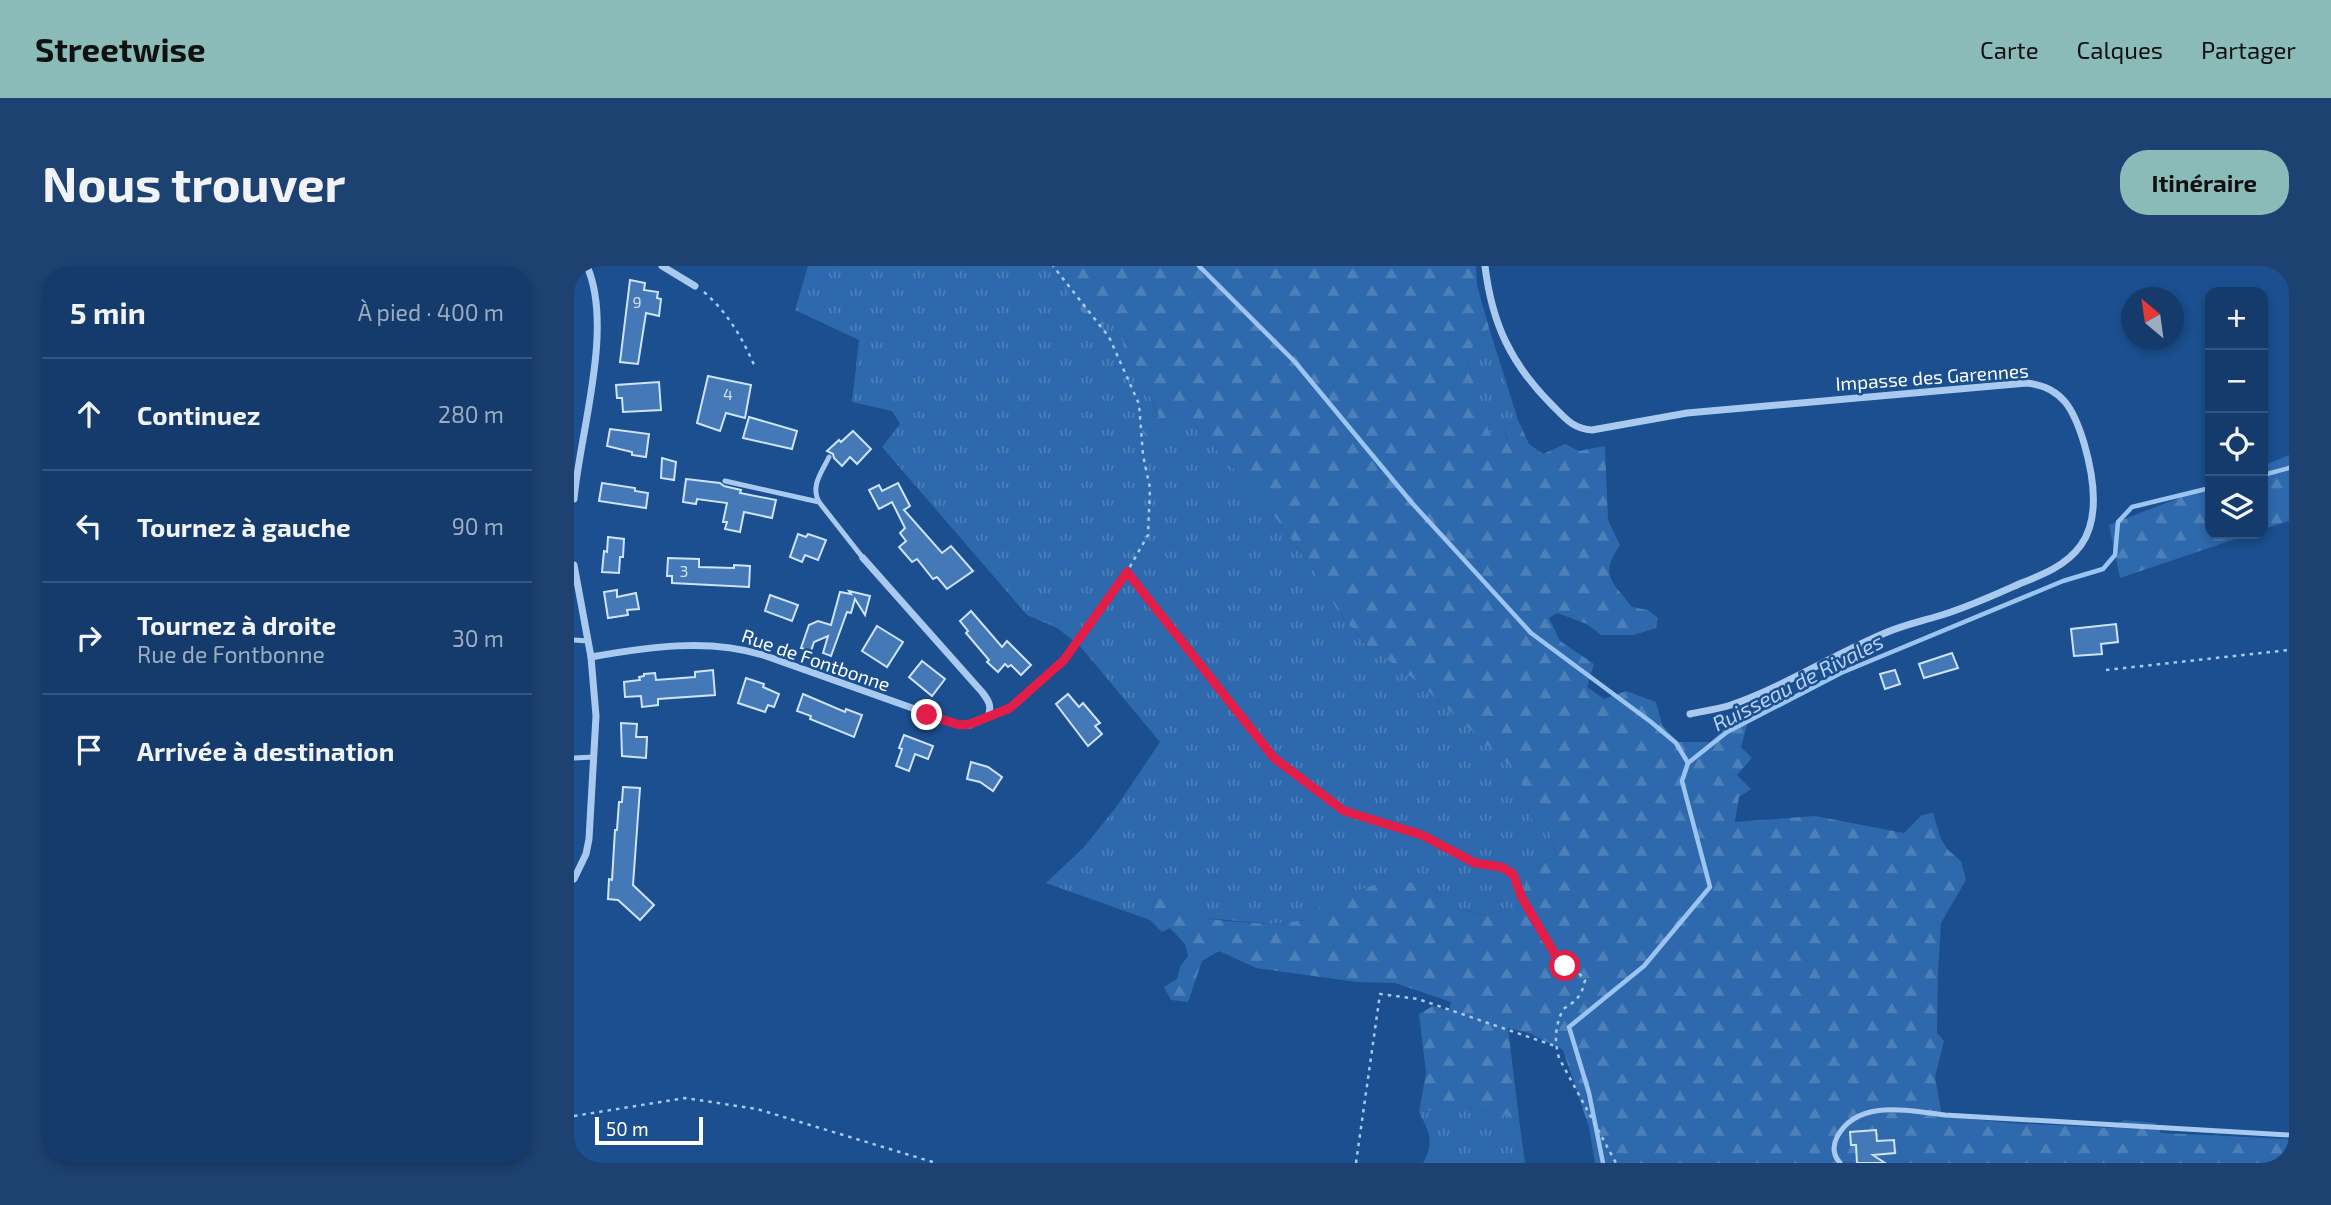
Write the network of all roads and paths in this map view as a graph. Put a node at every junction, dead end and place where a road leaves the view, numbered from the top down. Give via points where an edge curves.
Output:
1 (587, 266) edge
2 (662, 266) edge
3 (1054, 266) edge
4 (1485, 266) edge
5 (695, 286) joint
6 (754, 365) dead end
7 (830, 457) dead end
8 (725, 481) dead end
9 (574, 499) edge
10 (819, 502) junction
11 (863, 558) joint
12 (574, 565) edge
13 (1127, 572) junction
14 (574, 640) edge
15 (587, 641) junction
16 (2289, 650) edge
17 (591, 657) junction
18 (2106, 670) dead end
19 (1690, 714) dead end
20 (988, 717) junction
21 (594, 757) junction
22 (574, 758) edge
23 (574, 879) edge
24 (1556, 1046) junction
25 (574, 1116) edge
26 (2289, 1135) edge
27 (936, 1163) edge
28 (1356, 1163) edge
29 (1616, 1163) edge
30 (1840, 1163) edge

1 - 9 street via 598,318
2 - 5 street
3 - 13 path via 1109,337 1139,404 1150,488 1148,535
4 - 19 street, Impasse des Garennes via 1494,312 1509,353 1536,389 1574,427 1583,430 1687,413 2027,383 2060,396 2076,421 2094,501 2082,544 2058,567 1969,606 1884,633 1767,691
5 - 6 path via 731,321
7 - 10 lane via 814,488
8 - 10 lane
10 - 11 lane
11 - 20 street via 982,692 989,701
12 - 15 street
13 - 20 path via 1064,660 1010,708
13 - 24 path via 1274,758 1344,811 1422,835 1475,863 1513,874 1556,956 1585,980 1583,993 1563,1009
14 - 15 lane
15 - 17 street
16 - 18 path
17 - 20 street, Rue de Fontbonne via 686,646 731,646 960,725
17 - 21 street
21 - 22 lane
21 - 23 street via 589,839
24 - 28 path via 1418,999 1380,994
24 - 29 path
25 - 27 path via 684,1098 757,1109
26 - 30 lane via 1889,1109 1846,1125 1834,1144

